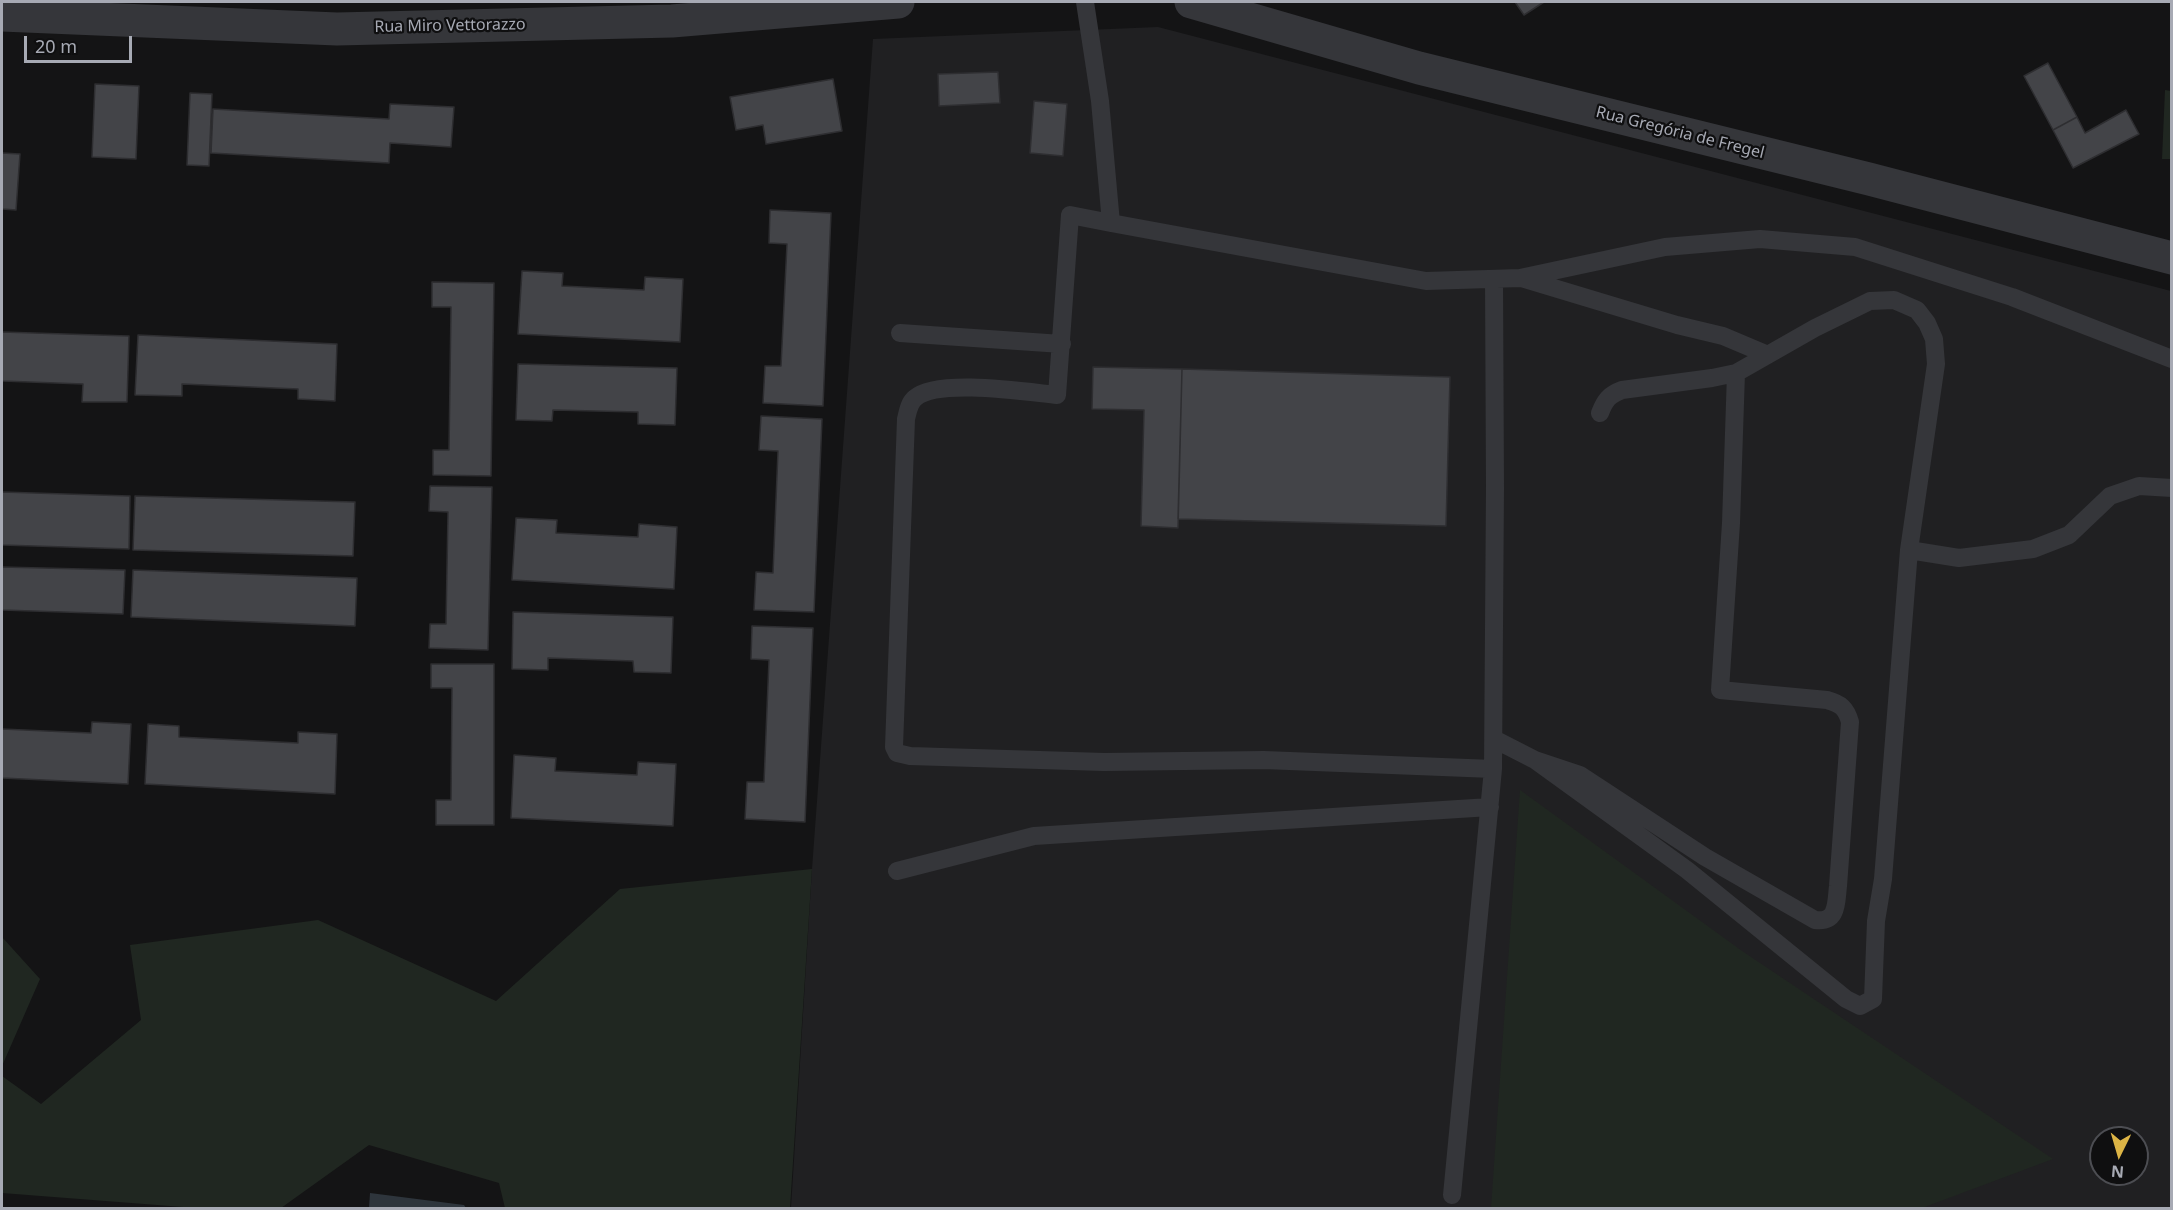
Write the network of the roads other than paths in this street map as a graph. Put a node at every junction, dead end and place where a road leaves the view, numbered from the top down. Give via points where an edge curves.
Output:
1 (898, 2) edge
2 (1085, 2) edge
3 (1191, 2) edge
4 (2, 15) edge
5 (1111, 223) junction
6 (2172, 258) edge
7 (1520, 278) junction
8 (1494, 279) junction
9 (900, 333) dead end
10 (1062, 344) junction
11 (1768, 355) junction
12 (2172, 359) edge
13 (1736, 373) junction
14 (1600, 413) dead end
15 (2172, 488) edge
16 (1909, 550) junction
17 (1494, 739) junction
18 (1535, 760) junction
19 (1493, 769) junction
20 (1490, 807) junction
21 (897, 871) dead end
22 (1452, 1195) dead end

1 - 4 street, Rua Miro Vettorazzo via 672,21 349,28
2 - 5 lane via 1100,101
3 - 6 street, Rua Gregória de Fregel via 1419,68
5 - 8 lane via 1426,280
5 - 10 lane via 1070,215
7 - 8 lane
7 - 11 lane via 1723,336
7 - 12 lane via 1665,246 1760,239 1855,247 2012,297
8 - 17 lane
9 - 10 lane
10 - 19 lane via 1057,395 955,388 927,391 910,404 906,419 894,747 897,753 1104,762 1264,760
11 - 13 lane
11 - 16 lane via 1870,301 1894,300 1917,310 1927,322 1934,339 1936,364
13 - 14 lane via 1622,390 1605,400
13 - 18 lane via 1720,690 1827,700 1840,704 1847,712 1850,722 1836,908 1825,921 1815,920 1706,857 1580,775
15 - 16 lane via 2139,486 2110,496 2069,535 2032,549 1959,558
16 - 18 lane via 1883,879 1876,921 1873,999 1860,1006 1846,999 1687,870
17 - 18 lane
17 - 19 lane
19 - 20 lane
20 - 21 lane via 1034,836
20 - 22 lane

